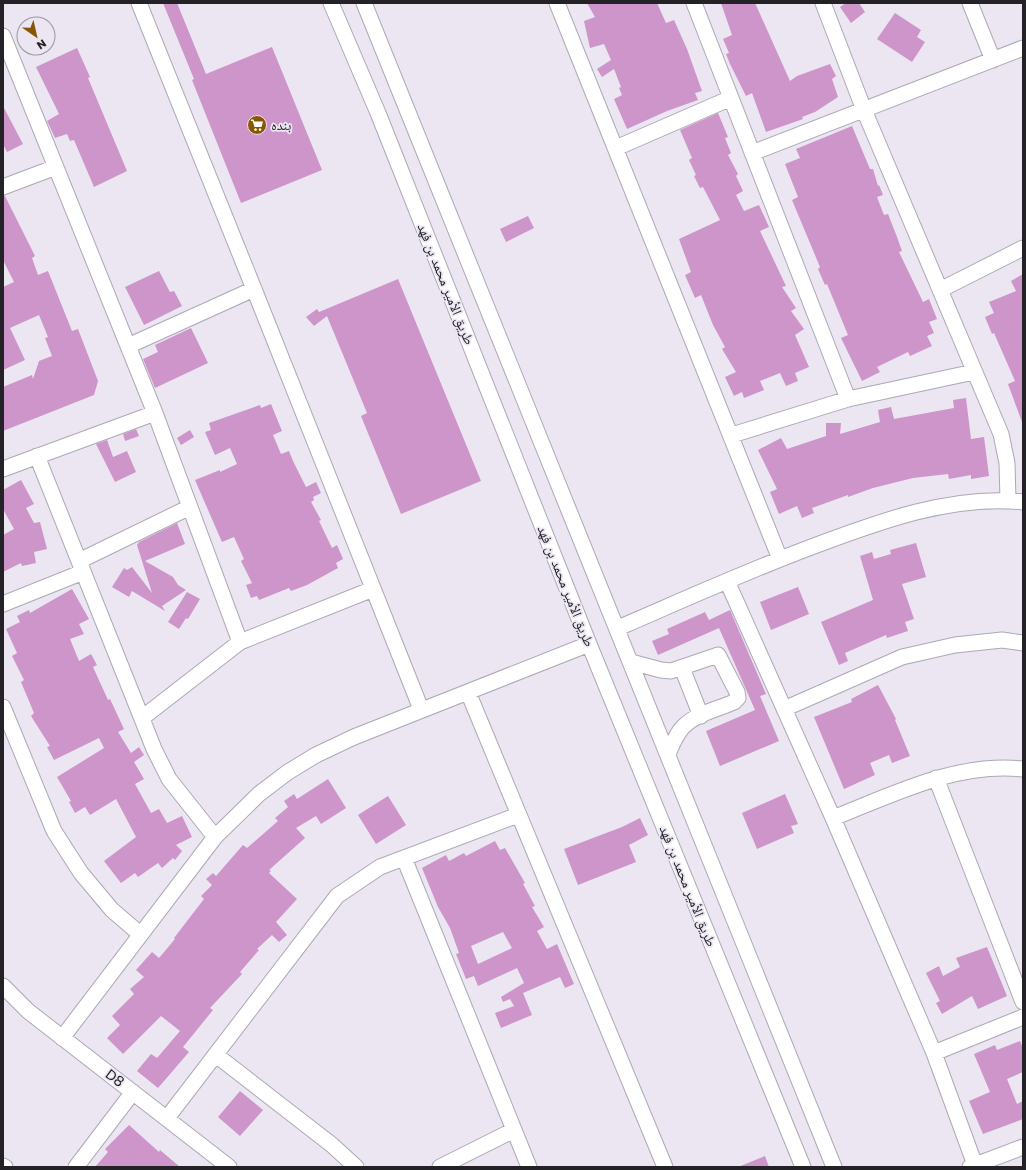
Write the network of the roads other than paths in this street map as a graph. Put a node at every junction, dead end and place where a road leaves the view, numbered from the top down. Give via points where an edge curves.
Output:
1 (139, 3) edge
2 (331, 3) edge
3 (364, 3) edge
4 (557, 3) edge
5 (694, 3) edge
6 (823, 3) edge
7 (970, 3) edge
8 (3, 36) edge
9 (1023, 48) edge
10 (993, 60) junction
11 (731, 98) junction
12 (864, 110) junction
13 (616, 148) junction
14 (752, 154) junction
15 (56, 166) junction
16 (3, 187) edge
17 (1023, 248) edge
18 (254, 289) junction
19 (940, 290) junction
20 (128, 346) junction
21 (974, 372) junction
22 (848, 399) junction
23 (155, 412) junction
24 (732, 435) junction
25 (38, 456) junction
26 (3, 469) edge
27 (1016, 501) edge
28 (190, 507) junction
29 (780, 559) junction
30 (81, 566) junction
31 (727, 581) junction
32 (373, 590) junction
33 (3, 604) edge
34 (618, 628) junction
35 (240, 642) junction
36 (1023, 643) edge
37 (589, 644) junction
38 (631, 662) junction
39 (682, 668) junction
40 (468, 692) junction
41 (3, 707) edge
42 (421, 709) junction
43 (784, 709) junction
44 (701, 716) junction
45 (142, 718) junction
46 (668, 754) junction
47 (1023, 769) edge
48 (936, 778) junction
49 (518, 814) junction
50 (833, 818) junction
51 (215, 837) junction
52 (404, 858) junction
53 (140, 934) junction
54 (5, 993) edge
55 (1023, 1002) edge
56 (1023, 1017) edge
57 (62, 1038) junction
58 (934, 1053) junction
59 (216, 1055) junction
60 (133, 1092) junction
61 (167, 1118) junction
62 (514, 1130) junction
63 (1023, 1147) edge
64 (972, 1166) edge
65 (76, 1167) edge
66 (229, 1167) edge
67 (356, 1167) edge
68 (440, 1167) edge
69 (529, 1167) edge
70 (665, 1167) edge
71 (803, 1167) edge
72 (834, 1167) edge

1 - 18 street
2 - 37 street, طريق الأمير محمد بن فهد via 378,113
3 - 34 street
4 - 13 street
5 - 11 street
6 - 12 street
7 - 10 street
8 - 15 street
9 - 10 street
10 - 12 street
11 - 13 street
11 - 14 street
12 - 14 street
12 - 19 street
13 - 24 street
14 - 22 street
15 - 16 street
15 - 20 street
17 - 19 street
18 - 20 street
18 - 32 street
19 - 21 street
20 - 23 street
21 - 22 street
21 - 27 street via 1001,434
22 - 24 street
23 - 25 street
23 - 28 street
24 - 29 street
25 - 26 street
25 - 30 street
27 - 29 street via 959,504 907,514 867,526
28 - 30 street
28 - 35 street
29 - 31 street
30 - 33 street
30 - 45 street
31 - 34 street
31 - 43 street
32 - 35 street
32 - 42 street
34 - 38 street
35 - 45 street
36 - 43 street via 1002,640 955,645 902,657
37 - 40 street
37 - 71 street, طريق الأمير محمد بن فهد
38 - 39 street via 661,670
38 - 46 street
39 - 44 street
39 - 44 street via 718,655 737,692 738,698 734,702
40 - 42 street
40 - 49 street
41 - 53 street via 54,831 81,873 112,910
42 - 51 street via 316,755 288,772 259,794
43 - 50 street
44 - 46 street via 683,726
45 - 51 street via 169,779
46 - 72 street
47 - 48 street via 993,768
48 - 50 street
48 - 55 street
49 - 52 street
49 - 70 street
50 - 58 street
51 - 53 street
52 - 59 street via 380,867 336,896
52 - 62 street
53 - 57 street
54 - 57 street, D8
56 - 58 street
57 - 60 street, D8
58 - 64 street
59 - 61 street
59 - 67 street via 332,1145
60 - 61 street, D8
60 - 65 street
61 - 66 street, D8
62 - 68 street
62 - 69 street
63 - 64 street

